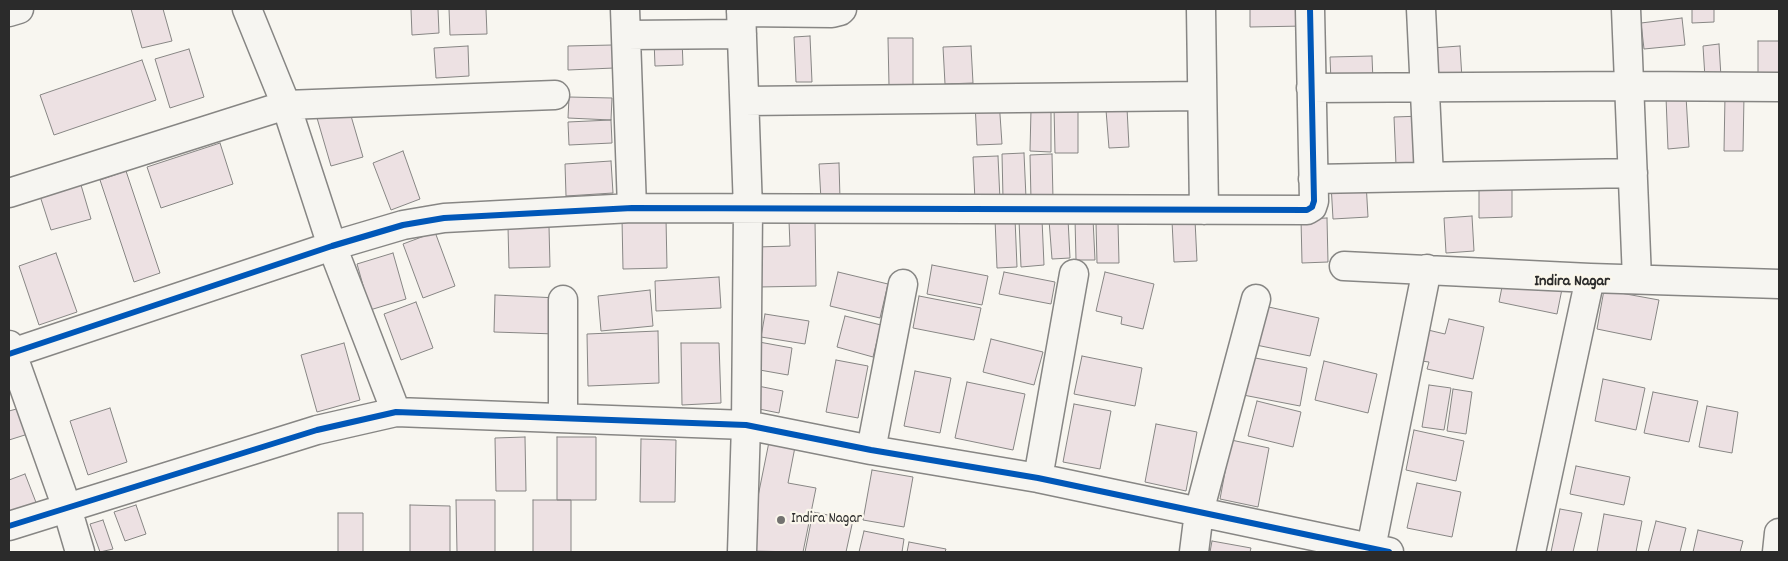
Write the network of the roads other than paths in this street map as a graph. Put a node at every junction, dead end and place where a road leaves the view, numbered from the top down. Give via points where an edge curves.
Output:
1 (19, 9) edge
2 (246, 9) edge
3 (625, 9) edge
4 (842, 9) edge
5 (1200, 9) edge
6 (1310, 9) edge
7 (1421, 9) edge
8 (1626, 9) edge
9 (9, 12) edge
10 (741, 19) edge
11 (627, 35) junction
12 (1629, 86) junction
13 (1424, 87) junction
14 (1779, 87) edge
15 (1311, 88) junction
16 (556, 95) dead end
17 (1201, 96) junction
18 (745, 101) junction
19 (286, 105) junction
20 (1633, 173) junction
21 (1429, 177) junction
22 (1313, 179) junction
23 (9, 193) edge
24 (632, 208) junction
25 (748, 210) junction
26 (1204, 210) junction
27 (332, 246) junction
28 (1344, 266) dead end
29 (1428, 269) junction
30 (1074, 274) dead end
31 (1590, 278) junction
32 (1637, 279) junction
33 (903, 284) dead end
34 (1779, 284) edge
35 (1256, 299) dead end
36 (564, 300) dead end
37 (10, 351) edge
38 (396, 412) junction
39 (563, 418) junction
40 (746, 425) junction
41 (871, 450) junction
42 (1038, 478) junction
43 (67, 508) junction
44 (1199, 512) junction
45 (9, 526) edge
46 (1779, 533) edge
47 (1380, 550) edge
48 (80, 552) edge
49 (742, 552) edge
50 (1194, 552) edge
51 (1531, 552) edge
52 (1777, 552) edge

1 - 9 street
2 - 19 street
3 - 11 street
4 - 10 street via 832,13
5 - 17 street
6 - 15 street
7 - 13 street
8 - 12 street
10 - 11 street
10 - 18 street
11 - 24 street
12 - 13 street
12 - 14 street
12 - 20 street
13 - 15 street
13 - 21 street
15 - 22 street
16 - 19 street
17 - 18 street
17 - 26 street
18 - 25 street
19 - 23 street
19 - 27 street
20 - 21 street
20 - 32 street
21 - 22 street
22 - 26 street via 1314,201 1307,210
24 - 25 street
24 - 27 street via 444,218 403,225
25 - 26 street
25 - 40 street
27 - 37 street
27 - 38 street
28 - 29 street
29 - 31 street
29 - 47 street
30 - 42 street
31 - 32 street
31 - 51 street
32 - 34 street
33 - 41 street
35 - 44 street
36 - 39 street
37 - 43 street
38 - 39 street
38 - 43 street via 317,430
39 - 40 street
40 - 41 street
40 - 49 street
41 - 42 street
42 - 44 street
43 - 45 street
43 - 48 street
44 - 47 street
44 - 50 street
46 - 52 street

